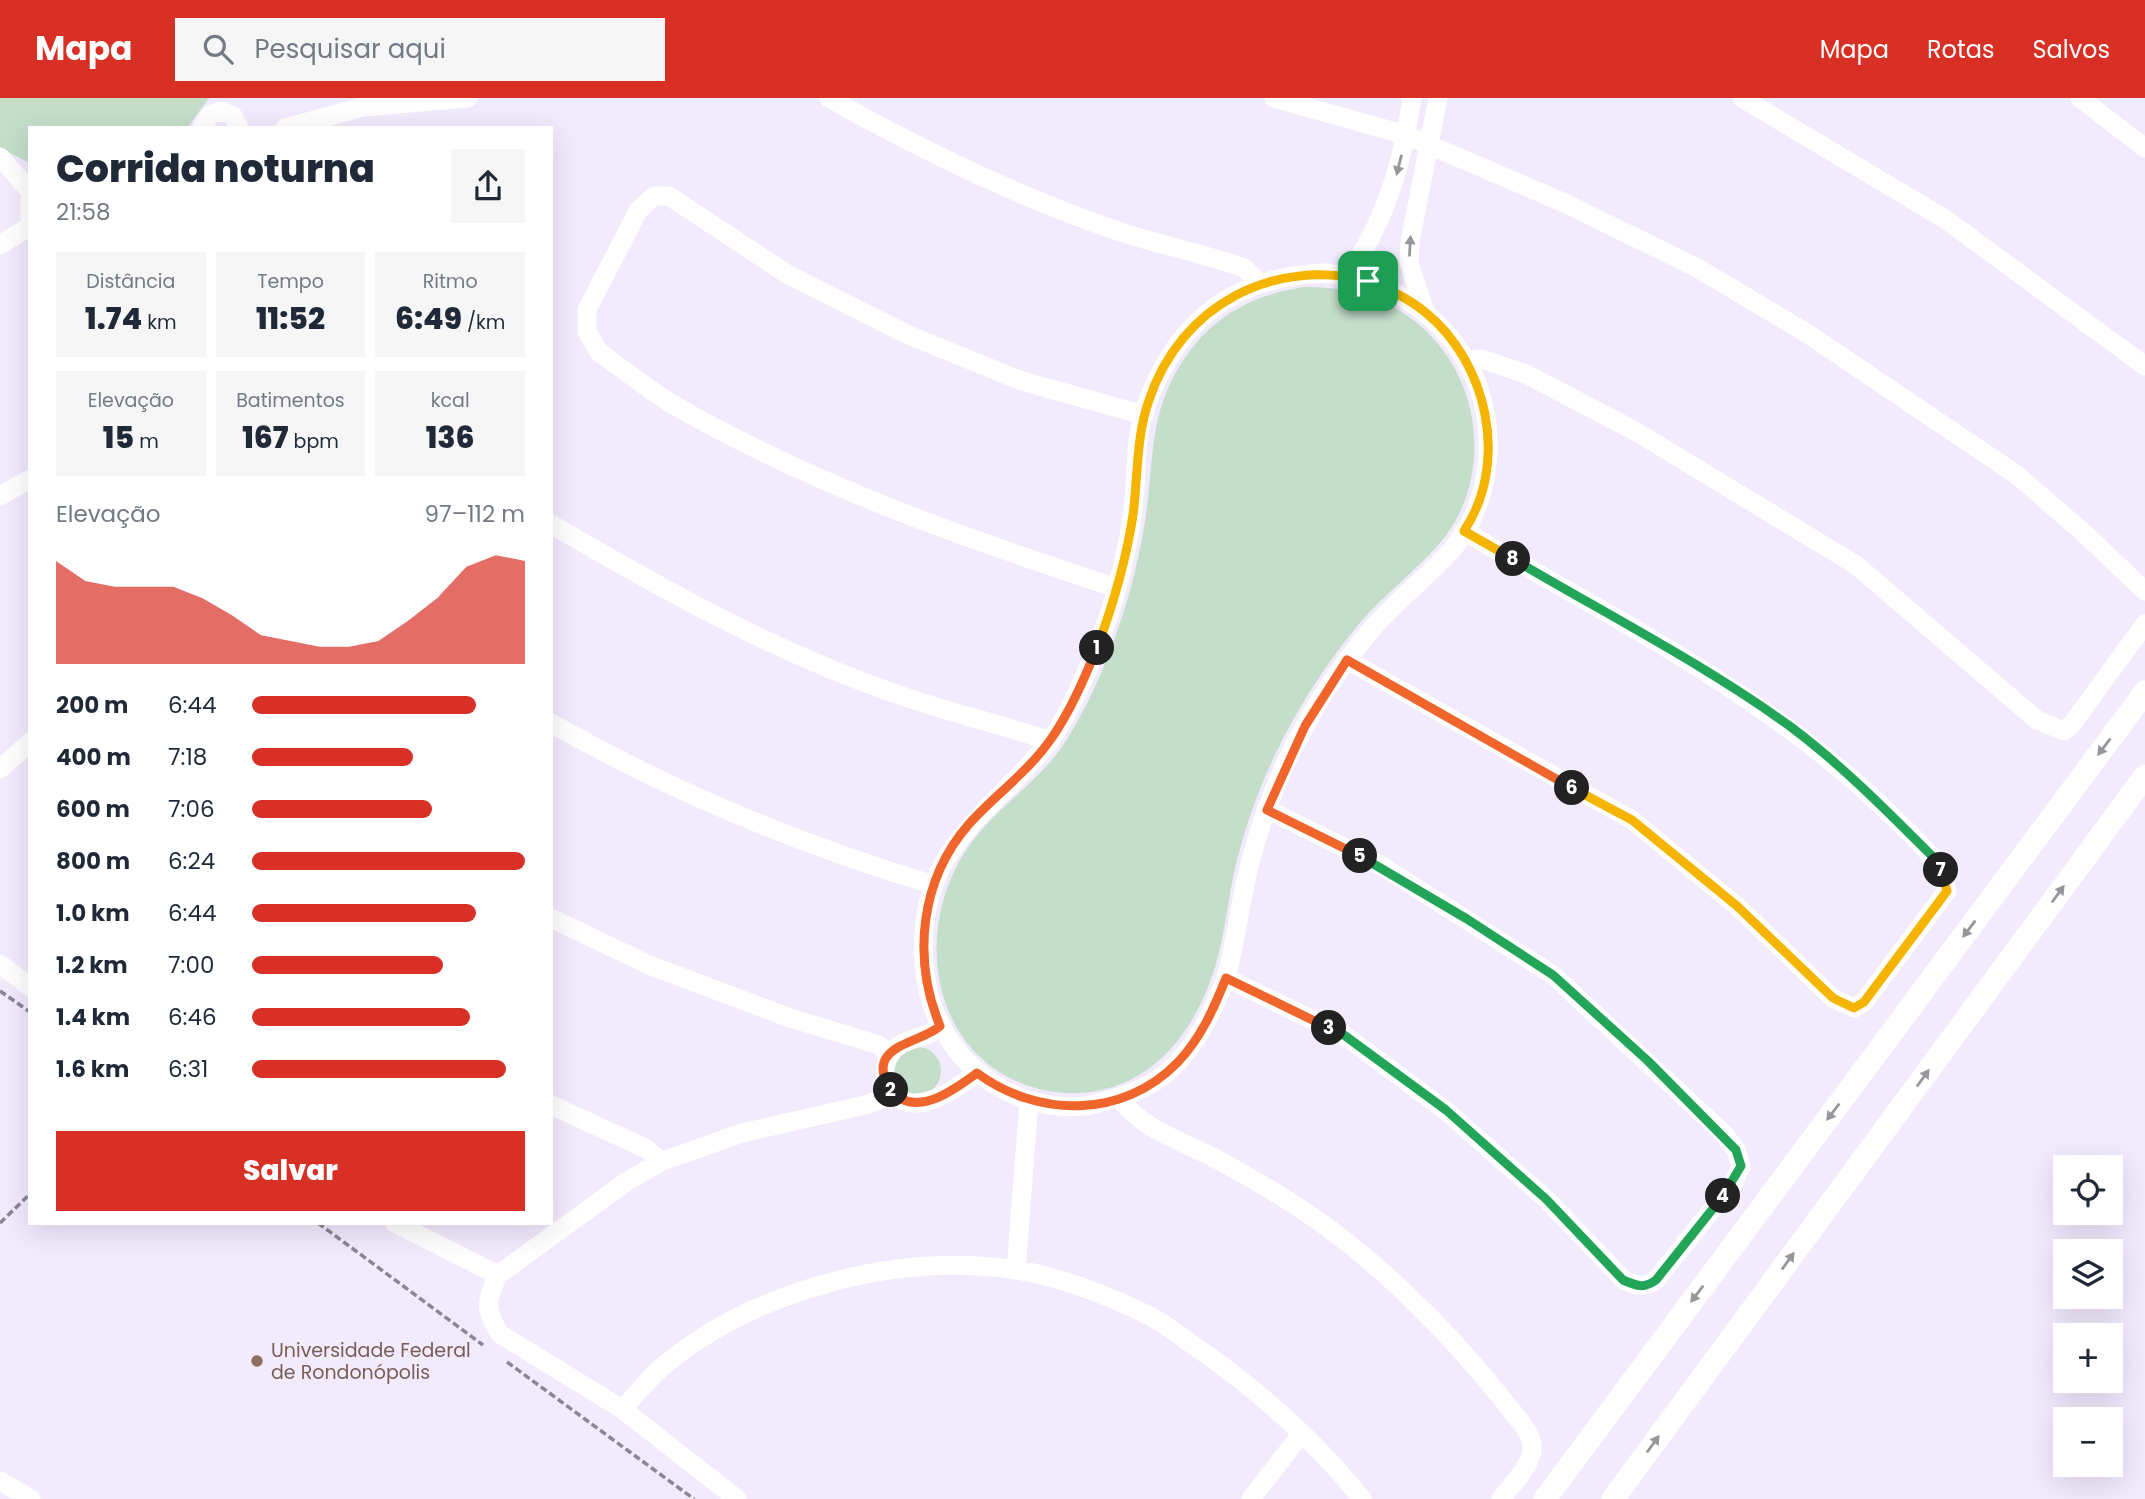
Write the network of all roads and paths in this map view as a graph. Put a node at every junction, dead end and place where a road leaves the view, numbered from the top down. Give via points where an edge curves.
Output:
1 (468, 98) edge
2 (829, 98) edge
3 (1274, 98) edge
4 (1412, 98) edge
5 (1438, 98) edge
6 (1742, 98) edge
7 (2080, 98) edge
8 (364, 103) edge
9 (228, 110) edge
10 (203, 126) edge
11 (291, 126) edge
12 (1406, 135) junction
13 (1430, 147) junction
14 (2145, 148) edge
15 (0, 156) edge
16 (28, 169) edge
17 (28, 189) edge
18 (28, 227) edge
19 (0, 245) edge
20 (1347, 276) junction
21 (1260, 283) junction
22 (1425, 312) junction
23 (1466, 359) junction
24 (2145, 366) edge
25 (1144, 415) junction
26 (28, 480) edge
27 (0, 496) edge
28 (553, 525) edge
29 (1464, 531) junction
30 (1117, 588) junction
31 (2145, 591) edge
32 (2145, 624) edge
33 (1347, 660) junction
34 (2145, 692) edge
35 (553, 724) edge
36 (1050, 741) junction
37 (28, 744) edge
38 (0, 769) edge
39 (2145, 776) edge
40 (1267, 810) junction
41 (934, 885) junction
42 (553, 919) edge
43 (0, 964) edge
44 (1226, 978) junction
45 (28, 985) edge
46 (0, 990) edge
47 (28, 1011) edge
48 (940, 1026) junction
49 (889, 1055) junction
50 (977, 1073) junction
51 (894, 1093) junction
52 (1119, 1097) junction
53 (1029, 1101) junction
54 (553, 1106) edge
55 (660, 1162) junction
56 (28, 1196) edge
57 (0, 1223) edge
58 (399, 1225) edge
59 (1016, 1270) junction
60 (498, 1275) junction
61 (622, 1409) junction
62 (1301, 1434) junction
63 (0, 1480) edge
64 (31, 1499) edge
65 (737, 1499) edge
66 (1251, 1499) edge
67 (1362, 1499) edge
68 (1500, 1499) edge
69 (1545, 1499) edge
70 (1613, 1499) edge

1 - 8 street
2 - 21 street via 1011,191 1117,231 1244,268
3 - 12 street
4 - 12 street
5 - 13 street
6 - 24 street via 1945,219
7 - 14 street
8 - 11 street
9 - 10 street via 205,119
12 - 13 street
12 -> 20 street via 1383,214
22 -> 13 street via 1409,263
13 - 31 street via 1567,204 1675,257 1805,332 2017,475
15 - 16 street
15 - 17 street
18 - 19 street
20 - 21 street via 1303,274
20 - 22 street via 1389,289
21 - 25 street via 1221,302 1190,330 1158,379
22 - 23 street
23 - 29 street via 1482,398 1488,440 1485,481
23 - 32 street via 1502,365 1598,412 1856,565 2037,720 2054,729 2064,730 2072,724
25 - 30 street via 1133,514
25 - 30 street via 1022,381 906,334 788,274 669,196 654,196 638,211 585,320 590,342 599,352 670,403 778,460 962,536
26 - 27 street
28 - 36 street via 643,577 817,663 907,698
29 - 33 street via 1452,550 1397,602
29 - 33 street via 1791,727 1936,860 1947,891 1864,1002 1854,1008 1833,998 1737,906 1632,820
30 - 36 street via 1096,651
33 - 40 street via 1305,726
34 -> 69 street
35 - 41 street via 690,795 822,849
36 - 41 street via 968,825
37 - 38 street
70 -> 39 street
40 - 44 street via 1249,868
40 - 44 street via 1384,868 1553,975 1724,1134 1741,1166 1734,1182 1656,1280 1637,1286 1623,1280 1546,1199 1446,1110 1344,1035
41 - 48 street via 925,920 924,966
42 - 49 street via 649,965 790,1018 878,1045
43 - 45 street
44 - 52 street via 1205,1024 1178,1062 1146,1087
46 - 47 path
48 - 49 street via 926,1036 905,1041
48 - 50 street
49 - 51 street via 885,1075
50 - 51 street via 940,1097 922,1102
50 - 53 street
51 - 55 street via 869,1104 742,1133
52 - 53 street via 1079,1107
52 - 68 street via 1149,1125 1292,1203 1412,1301 1476,1365 1528,1432 1532,1446 1529,1461
53 - 59 street
54 - 55 street via 647,1149
55 - 60 street
56 - 57 path
58 - 60 street
59 - 61 street via 943,1267 871,1272 790,1294 721,1327 666,1363
59 - 62 street via 1093,1291 1153,1318 1234,1373
60 - 61 street via 488,1306 500,1334
61 - 65 street
62 - 66 street
62 - 67 street
63 - 64 street

